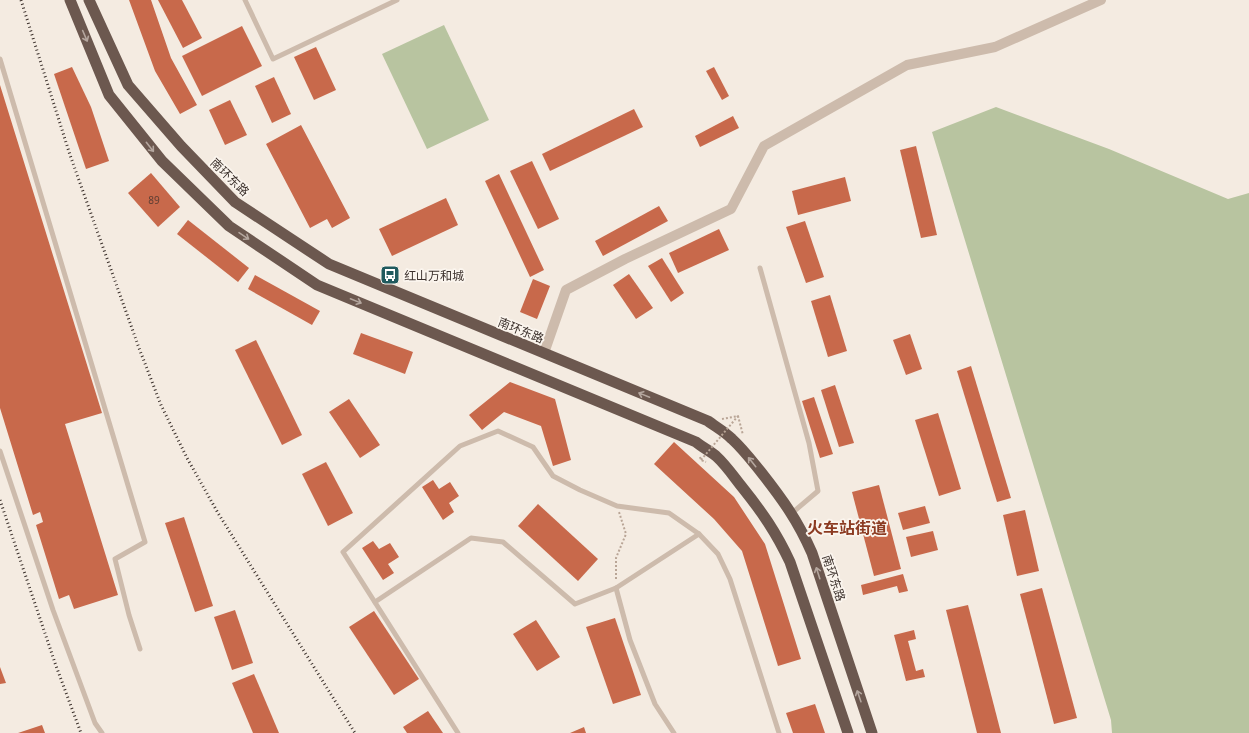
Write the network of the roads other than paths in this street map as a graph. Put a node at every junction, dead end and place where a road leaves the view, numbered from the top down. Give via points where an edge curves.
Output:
1 (70, 0) edge
2 (89, 0) edge
3 (245, 0) edge
4 (397, 0) edge
5 (1101, 0) edge
6 (0, 59) edge
7 (760, 268) dead end
8 (544, 353) junction
9 (0, 451) edge
10 (792, 513) junction
11 (698, 534) junction
12 (616, 588) junction
13 (375, 602) junction
14 (140, 649) dead end
15 (102, 733) edge
16 (458, 733) edge
17 (674, 733) edge
18 (779, 733) edge
19 (848, 733) edge
20 (872, 733) edge

1 -> 19 highway via 110,95 162,161 229,226 317,285 696,442 716,456 772,526 783,547
2 - 8 highway, 南环东路 via 128,85 181,146 235,202 329,264
3 - 4 lane via 273,59
5 - 8 street via 995,47 907,65 764,146 731,209 566,290
6 - 14 lane via 145,542 115,559
7 - 10 lane via 809,443 818,491
10 -> 8 highway, 南环东路 via 732,439 708,421
9 - 15 lane via 53,610 95,723
20 -> 10 highway, 南环东路 via 812,553
11 - 12 lane
11 - 13 lane via 669,513 617,506 580,490 553,476 533,447 498,431 460,446 343,552
11 - 18 lane via 718,554 730,579
12 - 13 lane via 576,604 504,542 471,538
12 - 17 lane via 630,640 656,704
13 - 16 lane

